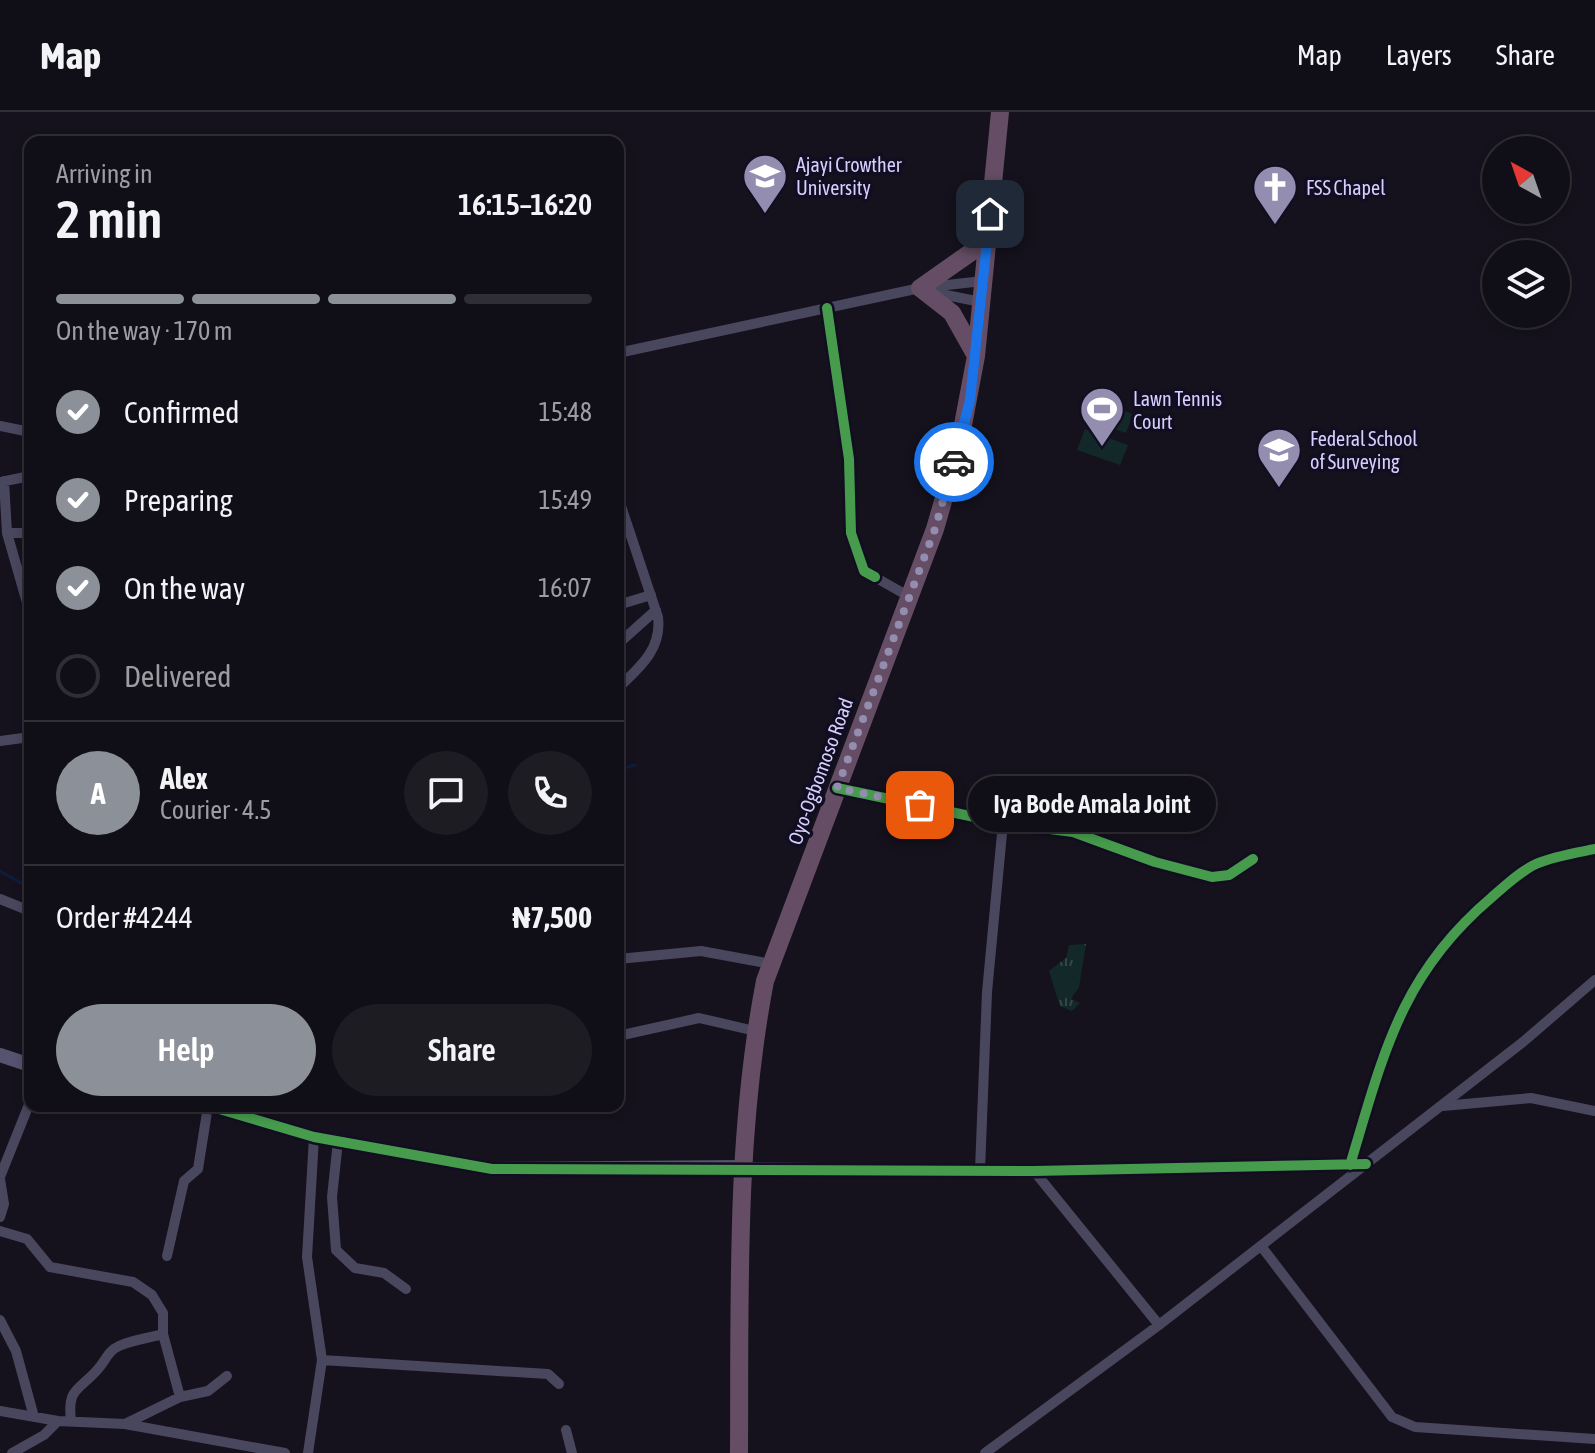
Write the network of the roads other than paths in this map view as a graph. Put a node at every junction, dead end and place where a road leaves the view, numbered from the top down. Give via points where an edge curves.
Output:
1 (1000, 112) edge
2 (987, 241) junction
3 (983, 281) junction
4 (928, 288) junction
5 (981, 302) junction
6 (827, 308) junction
7 (624, 352) edge
8 (976, 356) junction
9 (0, 426) edge
10 (24, 431) edge
11 (24, 477) edge
12 (2, 481) edge
13 (624, 515) edge
14 (7, 533) junction
15 (24, 533) edge
16 (24, 592) edge
17 (651, 595) junction
18 (910, 597) junction
19 (624, 603) edge
20 (656, 610) junction
21 (624, 639) edge
22 (624, 682) edge
23 (24, 738) edge
24 (0, 741) edge
25 (837, 788) junction
26 (1003, 823) junction
27 (1595, 849) edge
28 (1253, 859) dead end
29 (0, 899) edge
30 (24, 909) edge
31 (624, 958) edge
32 (771, 964) junction
33 (1595, 980) edge
34 (755, 1031) junction
35 (624, 1035) edge
36 (0, 1055) edge
37 (24, 1063) edge
38 (1441, 1106) junction
39 (1595, 1111) edge
40 (26, 1112) edge
41 (207, 1112) edge
42 (229, 1112) edge
43 (314, 1137) junction
44 (338, 1141) junction
45 (1366, 1164) junction
46 (1350, 1165) junction
47 (742, 1167) junction
48 (980, 1170) junction
49 (1034, 1171) junction
50 (0, 1178) edge
51 (0, 1217) edge
52 (0, 1231) edge
53 (1261, 1246) junction
54 (167, 1256) dead end
55 (406, 1289) dead end
56 (0, 1320) edge
57 (1159, 1325) junction
58 (163, 1334) junction
59 (322, 1360) junction
60 (227, 1376) dead end
61 (559, 1384) dead end
62 (180, 1397) junction
63 (0, 1411) edge
64 (34, 1417) junction
65 (58, 1421) junction
66 (71, 1421) junction
67 (125, 1424) junction
68 (566, 1430) dead end
69 (1595, 1439) edge
70 (12, 1453) edge
71 (285, 1453) edge
72 (308, 1453) edge
73 (572, 1453) edge
74 (739, 1453) edge
75 (985, 1453) edge

1 - 2 highway, Oyo-Ogbomoso Road
2 - 3 highway, Oyo-Ogbomoso Road
2 - 4 highway
3 - 4 street
3 - 5 highway, Oyo-Ogbomoso Road
4 - 5 street
4 - 6 street
4 - 8 highway via 952,313
5 - 8 highway, Oyo-Ogbomoso Road
6 - 7 street
6 - 18 street via 849,459 851,533 864,571
8 - 18 highway, Oyo-Ogbomoso Road via 959,446
9 - 10 street
11 - 12 street
12 - 14 street
13 - 17 street
14 - 15 street
14 - 16 street
17 - 19 street
17 - 20 street
18 - 25 highway, Oyo-Ogbomoso Road
20 - 21 street
20 - 22 street via 656,643
23 - 24 street
25 - 26 street
25 - 32 highway, Oyo-Ogbomoso Road
26 - 28 street via 1073,832 1212,877 1229,875
26 - 48 street via 987,992
27 - 46 street via 1520,874 1475,912 1425,971 1390,1034
29 - 30 street
31 - 32 street via 701,951
32 - 34 highway, Oyo-Ogbomoso Road
33 - 38 street
34 - 35 street via 699,1018
34 - 47 highway, Oyo-Ogbomoso Road
36 - 37 street
38 - 39 street via 1531,1098
38 - 45 street
40 - 50 street
41 - 54 street via 198,1169 184,1181
42 - 43 street
43 - 44 street
43 - 59 street via 307,1257
44 - 47 street via 492,1169
44 - 55 street via 332,1197 336,1250 355,1268 384,1273
45 - 46 street
45 - 53 street
46 - 49 street
47 - 48 street
47 - 74 highway, Oyo-Ogbomoso Road
48 - 49 street
49 - 57 street
50 - 51 street
52 - 58 street via 27,1239 50,1267 139,1285 160,1306
53 - 57 street
53 - 69 street via 1392,1417 1415,1427
56 - 64 street via 16,1351
57 - 75 street
58 - 62 street
58 - 66 street via 122,1344 104,1357 99,1368 77,1385 69,1402
59 - 61 street via 548,1374
59 - 72 street
60 - 62 street via 208,1391
62 - 67 street
63 - 64 street
64 - 65 street
65 - 66 street
65 - 70 street
66 - 67 street
67 - 71 street
68 - 73 street

